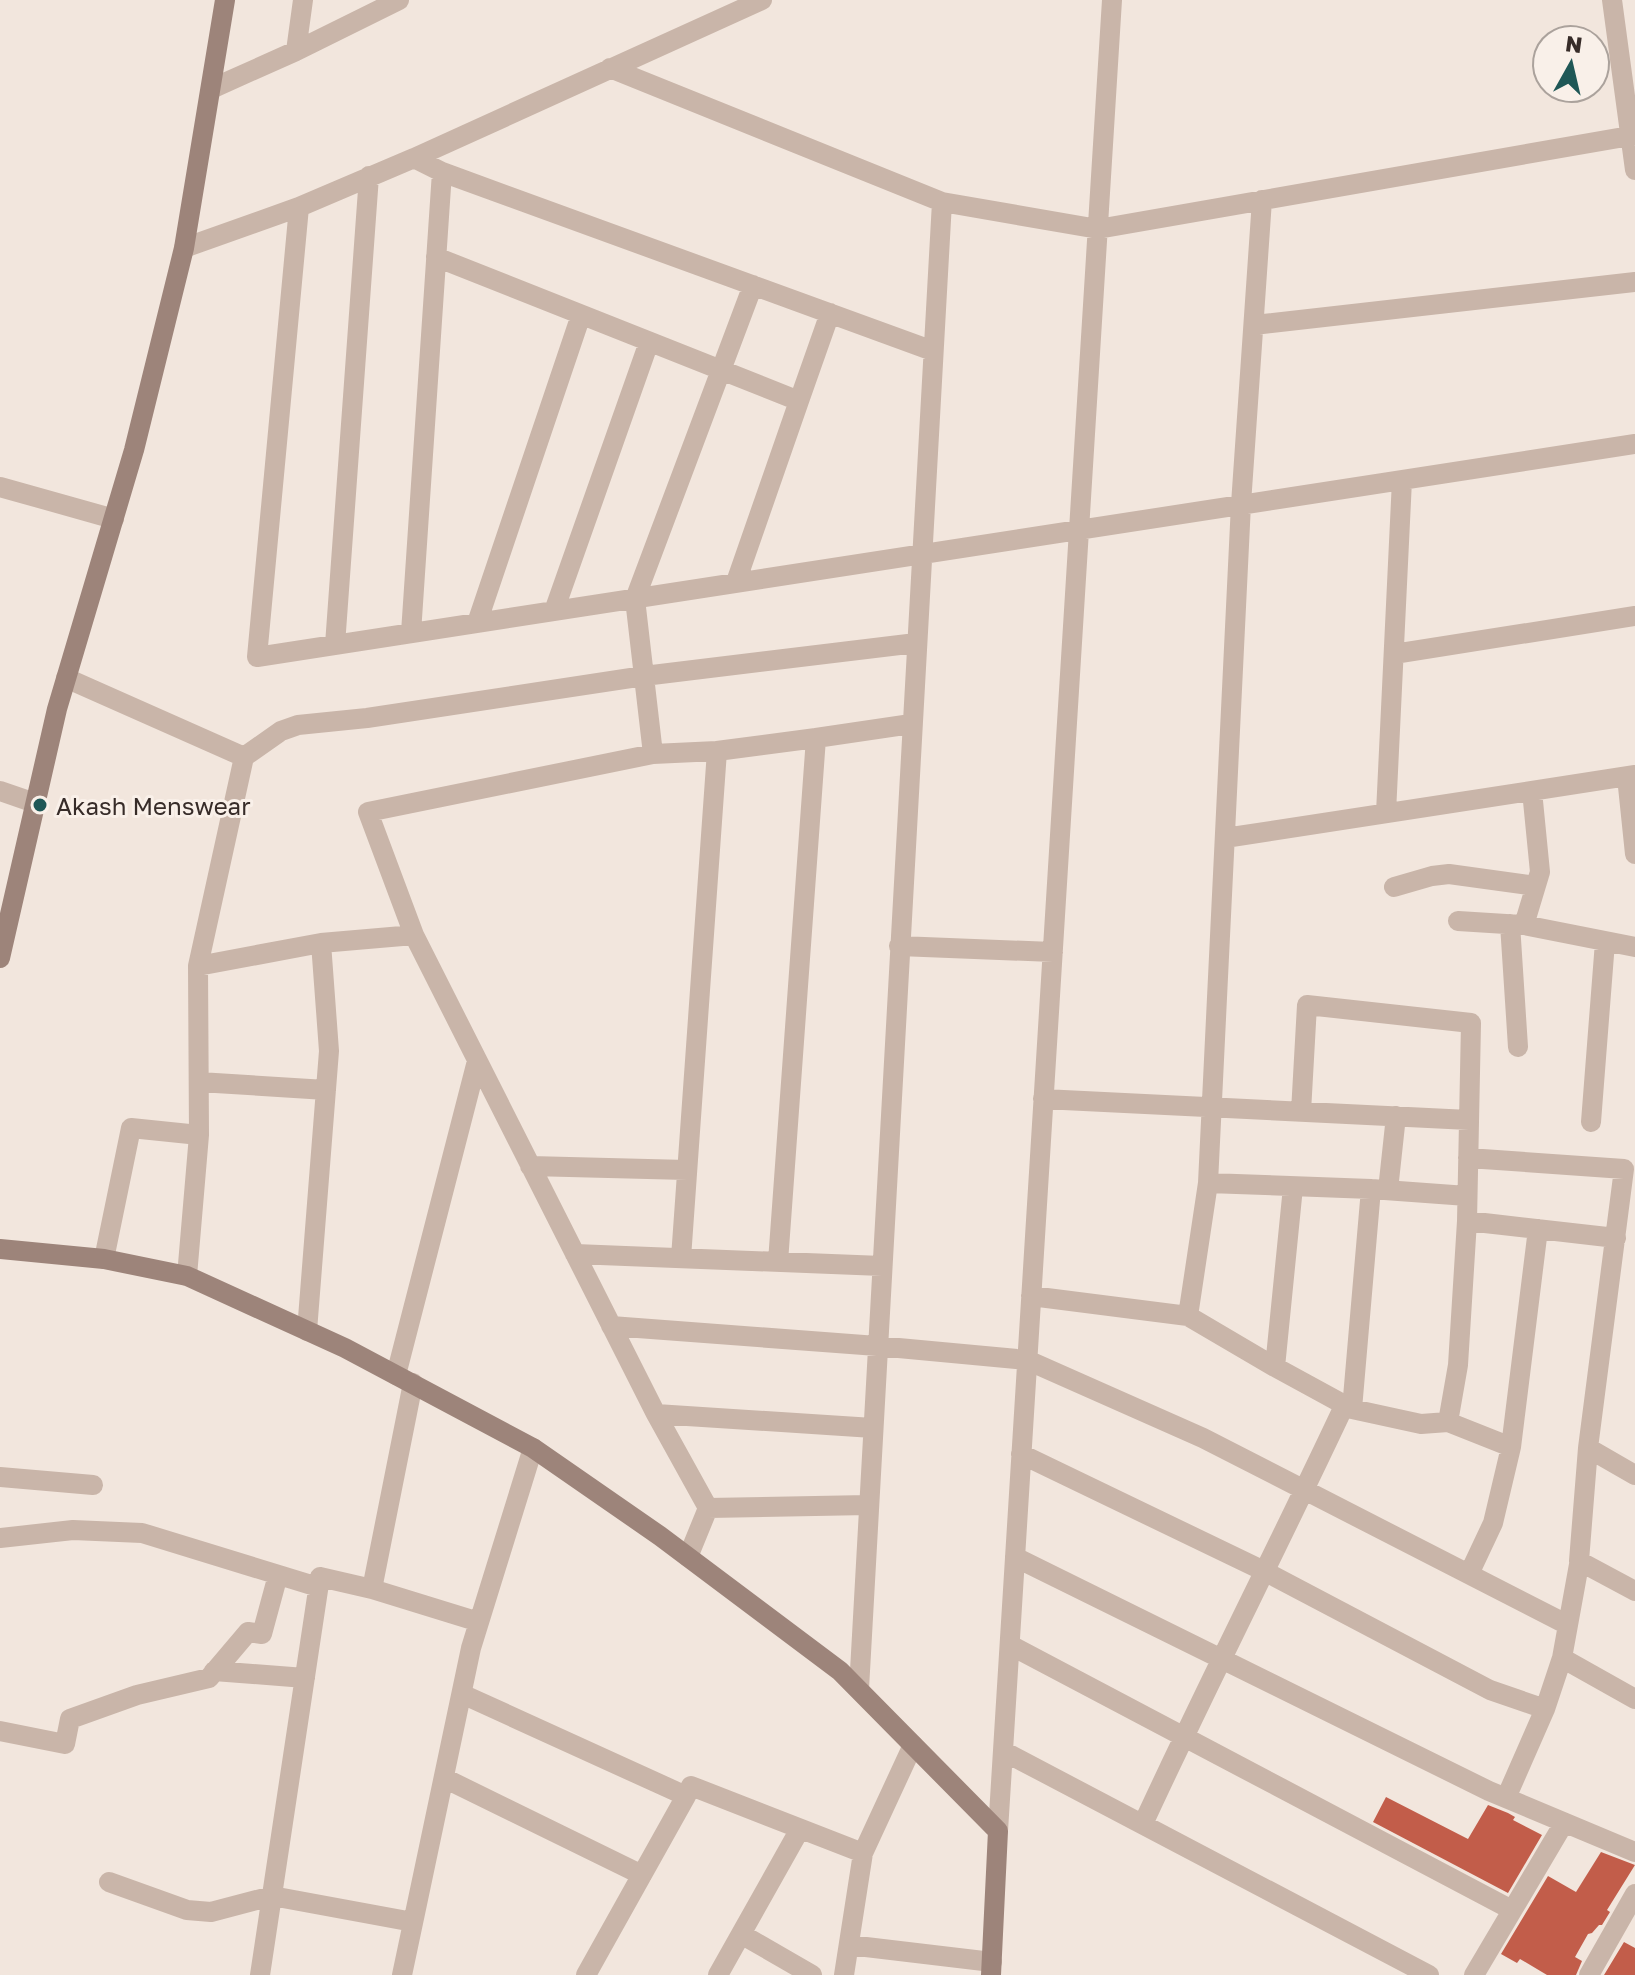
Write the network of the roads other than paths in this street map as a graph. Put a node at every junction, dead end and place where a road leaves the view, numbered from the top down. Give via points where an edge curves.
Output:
1 (225, 0) edge
2 (303, 0) edge
3 (399, 0) edge
4 (762, 0) edge
5 (1112, 0) edge
6 (1612, 0) edge
7 (296, 51) junction
8 (610, 68) junction
9 (211, 89) junction
10 (1633, 135) edge
11 (414, 158) junction
12 (1635, 170) edge
13 (442, 172) junction
14 (369, 176) junction
15 (1262, 200) junction
16 (942, 202) junction
17 (299, 207) junction
18 (1098, 229) junction
19 (184, 248) junction
20 (436, 257) junction
21 (1635, 282) edge
22 (753, 285) junction
23 (830, 313) junction
24 (581, 315) junction
25 (1254, 325) junction
26 (649, 342) junction
27 (933, 351) junction
28 (721, 371) junction
29 (799, 401) junction
30 (1635, 444) edge
31 (1402, 480) junction
32 (0, 487) edge
33 (1241, 504) junction
34 (114, 519) junction
35 (1079, 529) junction
36 (921, 554) junction
37 (736, 582) junction
38 (635, 599) junction
39 (554, 611) junction
40 (1635, 616) edge
41 (477, 623) junction
42 (411, 633) junction
43 (916, 643) junction
44 (335, 645) junction
45 (1394, 654) junction
46 (644, 676) junction
47 (66, 678) junction
48 (911, 724) junction
49 (816, 738) junction
50 (717, 751) junction
51 (653, 754) junction
52 (244, 757) junction
53 (1631, 776) edge
54 (0, 791) edge
55 (1532, 791) junction
56 (35, 803) junction
57 (1386, 813) junction
58 (1225, 838) junction
59 (1635, 854) edge
60 (1536, 886) junction
61 (1394, 887) dead end
62 (1458, 921) dead end
63 (1517, 925) junction
64 (414, 935) junction
65 (1605, 942) junction
66 (321, 943) junction
67 (899, 946) junction
68 (1635, 947) edge
69 (1053, 952) junction
70 (0, 958) edge
71 (198, 966) junction
72 (1518, 1047) dead end
73 (477, 1061) junction
74 (199, 1082) junction
75 (326, 1090) junction
76 (1043, 1099) junction
77 (1211, 1107) junction
78 (1301, 1112) junction
79 (1396, 1116) junction
80 (1469, 1120) junction
81 (1591, 1122) dead end
82 (199, 1135) junction
83 (1468, 1158) junction
84 (530, 1166) junction
85 (687, 1170) junction
86 (1208, 1183) junction
87 (1293, 1187) junction
88 (1380, 1190) junction
89 (1467, 1196) junction
90 (1467, 1221) junction
91 (1538, 1229) junction
92 (1616, 1238) junction
93 (0, 1249) edge
94 (575, 1254) junction
95 (681, 1258) junction
96 (104, 1259) junction
97 (778, 1262) junction
98 (882, 1266) junction
99 (187, 1276) junction
100 (1031, 1296) junction
101 (1188, 1316) junction
102 (611, 1326) junction
103 (307, 1331) junction
104 (877, 1346) junction
105 (1027, 1360) junction
106 (1275, 1367) junction
107 (404, 1379) junction
108 (1348, 1407) junction
109 (656, 1414) junction
110 (1448, 1422) junction
111 (873, 1428) junction
112 (1511, 1447) junction
113 (533, 1448) junction
114 (1588, 1448) junction
115 (1021, 1454) junction
116 (1635, 1475) edge
117 (0, 1477) edge
118 (93, 1485) dead end
119 (1305, 1490) junction
120 (868, 1505) junction
121 (708, 1508) junction
122 (0, 1538) edge
123 (688, 1557) junction
124 (1015, 1557) junction
125 (1580, 1559) junction
126 (1266, 1572) junction
127 (1469, 1574) junction
128 (278, 1575) junction
129 (318, 1587) junction
130 (372, 1589) junction
131 (1635, 1591) edge
132 (479, 1622) junction
133 (1568, 1625) junction
134 (1010, 1645) junction
135 (1562, 1658) junction
136 (1221, 1659) junction
137 (214, 1671) junction
138 (305, 1678) junction
139 (859, 1689) junction
140 (462, 1694) junction
141 (1635, 1699) edge
142 (1545, 1709) junction
143 (0, 1731) edge
144 (1183, 1737) junction
145 (913, 1745) junction
146 (1003, 1751) junction
147 (444, 1778) junction
148 (686, 1796) junction
149 (1506, 1798) junction
150 (1564, 1823) junction
151 (1143, 1824) junction
152 (800, 1829) junction
153 (998, 1831) junction
154 (1635, 1852) edge
155 (863, 1853) junction
156 (642, 1875) junction
157 (109, 1882) dead end
158 (1635, 1894) edge
159 (272, 1896) junction
160 (1512, 1910) junction
161 (413, 1922) junction
162 (741, 1934) junction
163 (849, 1945) junction
164 (991, 1968) edge
165 (260, 1975) edge
166 (402, 1975) edge
167 (586, 1975) edge
168 (718, 1975) edge
169 (812, 1975) edge
170 (844, 1975) edge
171 (1429, 1975) edge
172 (1474, 1975) edge
173 (1589, 1975) edge

1 - 9 street
2 - 7 street
3 - 7 street
4 - 8 street
5 - 18 street
6 - 10 street
7 - 9 street
8 - 11 street
8 - 16 street
9 - 19 street
10 - 12 street
10 - 15 street
11 - 13 street
11 - 14 street
13 - 20 street
13 - 22 street
14 - 17 street
14 - 44 street
15 - 18 street
15 - 25 street
16 - 18 street
16 - 27 street
17 - 19 street
17 - 44 street via 257,657
18 - 35 street
19 - 34 street
20 - 24 street
20 - 42 street
21 - 25 street
22 - 23 street
22 - 28 street
23 - 27 street
23 - 29 street
24 - 26 street
24 - 41 street
25 - 33 street
26 - 28 street
26 - 39 street
27 - 36 street
28 - 29 street
28 - 38 street
29 - 37 street
30 - 31 street
31 - 33 street
31 - 45 street
32 - 34 street
33 - 35 street
33 - 58 street
34 - 47 street
35 - 36 street
35 - 69 street
36 - 37 street
36 - 43 street
37 - 38 street
38 - 39 street
38 - 46 street
39 - 41 street
40 - 45 street
41 - 42 street
42 - 44 street
43 - 46 street
43 - 48 street
45 - 57 street
46 - 51 street
46 - 52 street via 287,728
47 - 52 street
47 - 56 street
48 - 49 street
48 - 67 street
49 - 50 street
49 - 97 street
50 - 51 street
50 - 85 street
51 - 64 street via 368,812
52 - 71 street
53 - 55 street
53 - 59 street
54 - 56 street
55 - 57 street
55 - 60 street via 1540,872
56 - 70 street
57 - 58 street
58 - 77 street
60 - 61 street via 1449,874
60 - 63 street
62 - 63 street
63 - 65 street
63 - 72 street
64 - 66 street
64 - 73 street
65 - 68 street
65 - 81 street
66 - 71 street
66 - 75 street via 329,1051
67 - 69 street
67 - 98 street
69 - 76 street
71 - 74 street
73 - 84 street
73 - 107 street
74 - 75 street
74 - 82 street
75 - 103 street
76 - 77 street
76 - 100 street
77 - 78 street
77 - 86 street
78 - 79 street
78 - 80 street via 1307,1005 1471,1023
79 - 80 street
79 - 88 street
80 - 83 street
82 - 96 street via 131,1128
82 - 99 street
83 - 89 street
83 - 92 street via 1624,1169
84 - 85 street
84 - 94 street
85 - 95 street
86 - 87 street
86 - 101 street
87 - 88 street
87 - 106 street
88 - 89 street
88 - 108 street
89 - 90 street
90 - 91 street
90 - 110 street via 1458,1365
91 - 92 street
91 - 112 street
92 - 114 street
93 - 96 street
94 - 95 street
94 - 102 street
95 - 97 street
96 - 99 street
97 - 98 street
98 - 104 street
99 - 103 street
100 - 101 street
100 - 105 street
101 - 106 street
102 - 104 street
102 - 109 street
103 - 107 street
104 - 105 street
104 - 111 street
105 - 115 street
105 - 119 street
106 - 108 street
107 - 113 street
107 - 130 street
108 - 110 street via 1421,1424
108 - 119 street
109 - 111 street
109 - 121 street
110 - 112 street
111 - 120 street
112 - 127 street via 1493,1523
113 - 123 street
113 - 132 street
114 - 116 street
114 - 125 street
115 - 124 street
115 - 126 street
117 - 118 street
119 - 126 street
119 - 127 street
120 - 121 street
120 - 139 street
121 - 123 street
122 - 128 street via 73,1530 142,1533
123 - 139 street
124 - 134 street
124 - 136 street
125 - 131 street
125 - 133 street
126 - 136 street
126 - 142 street via 1490,1690
127 - 133 street
128 - 129 street
128 - 137 street via 262,1634 248,1632
129 - 130 street via 320,1577
129 - 138 street
130 - 132 street
132 - 140 street
133 - 135 street
134 - 144 street
134 - 146 street
135 - 141 street
135 - 142 street
136 - 144 street
136 - 149 street
137 - 138 street
137 - 143 street via 209,1678 137,1695 70,1719 65,1744
138 - 159 street
139 - 145 street
140 - 147 street
140 - 148 street
142 - 149 street
144 - 151 street
144 - 160 street
145 - 153 street
145 - 155 street
146 - 151 street
146 - 153 street
147 - 156 street
147 - 161 street
148 - 152 street via 691,1786
148 - 156 street
149 - 150 street
150 - 154 street
150 - 160 street
151 - 171 street
152 - 155 street
152 - 162 street
153 - 164 street
155 - 163 street
156 - 167 street
157 - 159 street via 199,1912
158 - 173 street
159 - 161 street
159 - 165 street
160 - 172 street
161 - 166 street
162 - 168 street
162 - 169 street
163 - 164 street
163 - 170 street

